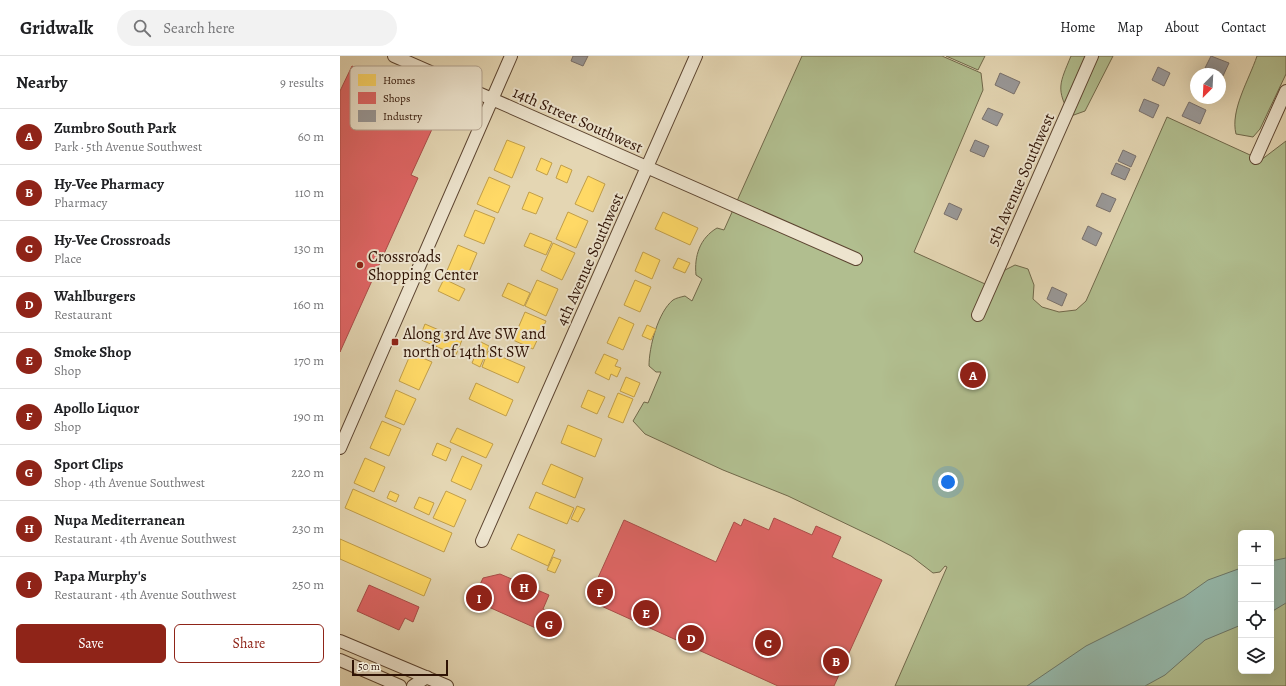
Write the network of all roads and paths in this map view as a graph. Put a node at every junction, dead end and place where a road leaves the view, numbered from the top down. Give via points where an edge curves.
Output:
1 (394, 56) edge
2 (511, 56) edge
3 (696, 56) edge
4 (1092, 56) edge
5 (417, 66) edge
6 (1286, 91) edge
7 (482, 95) edge
8 (492, 99) junction
9 (482, 122) edge
10 (478, 130) edge
11 (1256, 158) dead end
12 (647, 167) junction
13 (856, 259) dead end
14 (978, 315) dead end
15 (340, 448) edge
16 (482, 541) dead end
17 (340, 641) edge
18 (340, 660) edge
19 (428, 681) edge
20 (400, 686) edge
21 (413, 686) edge
22 (447, 686) edge

1 - 5 street, 14th Street Southwest
2 - 8 street
3 - 12 street, 4th Avenue Southwest
4 - 14 street, 5th Avenue Southwest
6 - 11 street
7 - 8 street, 14th Street Southwest
8 - 9 street
8 - 12 street, 14th Street Southwest
10 - 15 street
12 - 13 street, 14th Street Southwest
12 - 16 street, 4th Avenue Southwest
17 - 19 street
18 - 20 street
19 - 21 street
19 - 22 street

